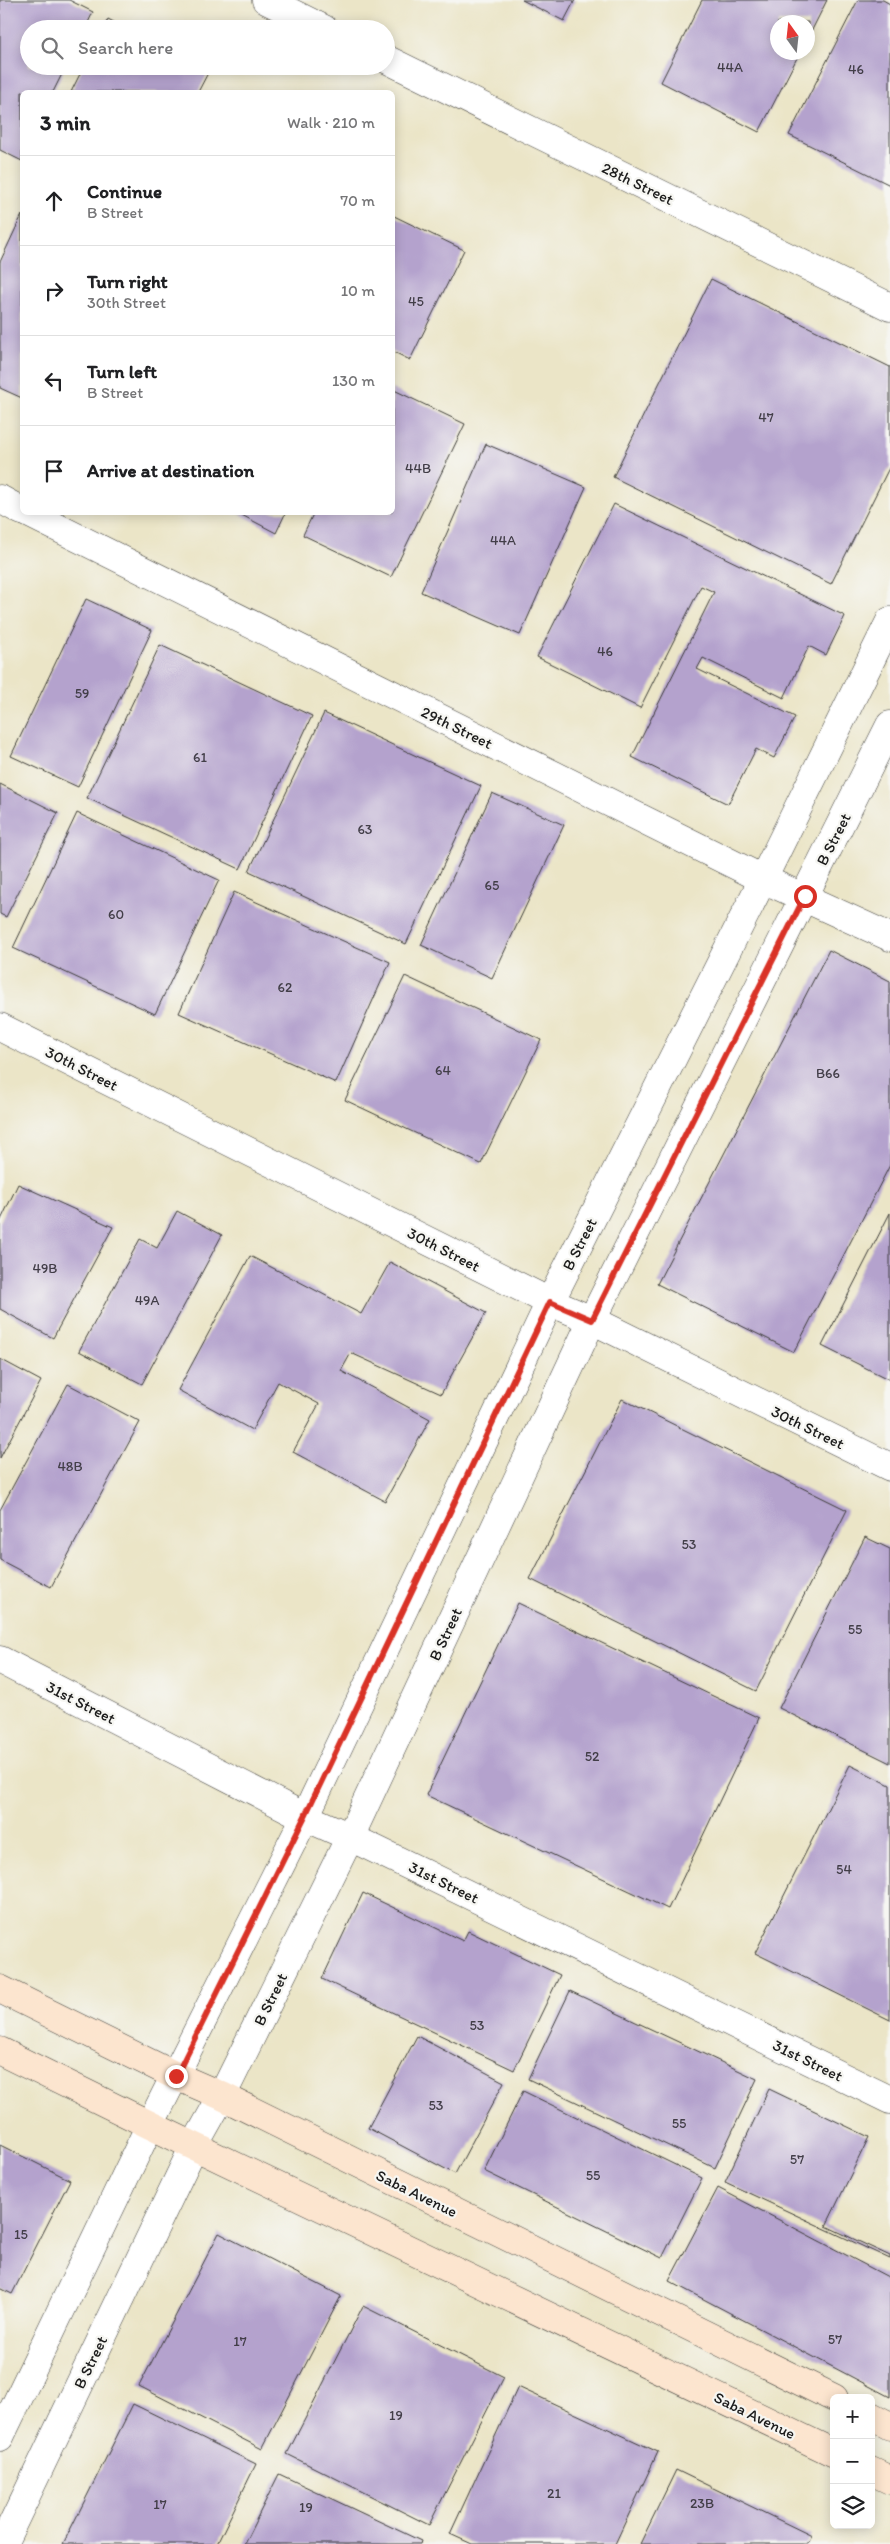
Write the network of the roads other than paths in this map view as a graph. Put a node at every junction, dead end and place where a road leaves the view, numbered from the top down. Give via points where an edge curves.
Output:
1 (266, 0) edge
2 (306, 20) edge
3 (395, 63) edge
4 (890, 307) edge
5 (0, 500) edge
6 (20, 510) edge
7 (32, 515) edge
8 (890, 621) edge
9 (890, 725) edge
10 (764, 878) junction
11 (805, 896) junction
12 (890, 938) edge
13 (0, 1027) edge
14 (550, 1302) junction
15 (592, 1320) junction
16 (890, 1467) edge
17 (0, 1660) edge
18 (305, 1816) junction
19 (350, 1836) junction
20 (0, 1990) edge
21 (0, 2051) edge
22 (176, 2076) junction
23 (222, 2096) junction
24 (890, 2100) edge
25 (150, 2125) junction
26 (194, 2146) junction
27 (830, 2396) edge
28 (875, 2418) edge
29 (890, 2426) edge
30 (0, 2437) edge
31 (830, 2451) edge
32 (875, 2473) edge
33 (890, 2480) edge
34 (3, 2544) edge

1 - 2 street
3 - 4 street, 28th Street
5 - 6 street
7 - 10 street, 29th Street
8 - 10 street, B Street
9 - 11 street, B Street
10 - 11 street, 29th Street
10 - 14 street, B Street
11 - 12 street, 29th Street
11 - 15 street, B Street
13 - 14 street, 30th Street
14 - 15 street, 30th Street
14 - 18 street, B Street
15 - 16 street, 30th Street
15 - 19 street, B Street
17 - 18 street, 31st Street
18 - 19 street, 31st Street
18 - 22 street, B Street
19 - 23 street, B Street
19 - 24 street, 31st Street
20 - 22 main road, Saba Avenue
21 - 25 main road, Saba Avenue
22 - 23 main road, Saba Avenue
22 - 25 street, B Street
23 - 26 street, B Street
23 - 27 main road, Saba Avenue
25 - 26 main road, Saba Avenue
25 - 30 street, B Street
26 - 31 main road, Saba Avenue
26 - 34 street, B Street
28 - 29 main road
32 - 33 main road

